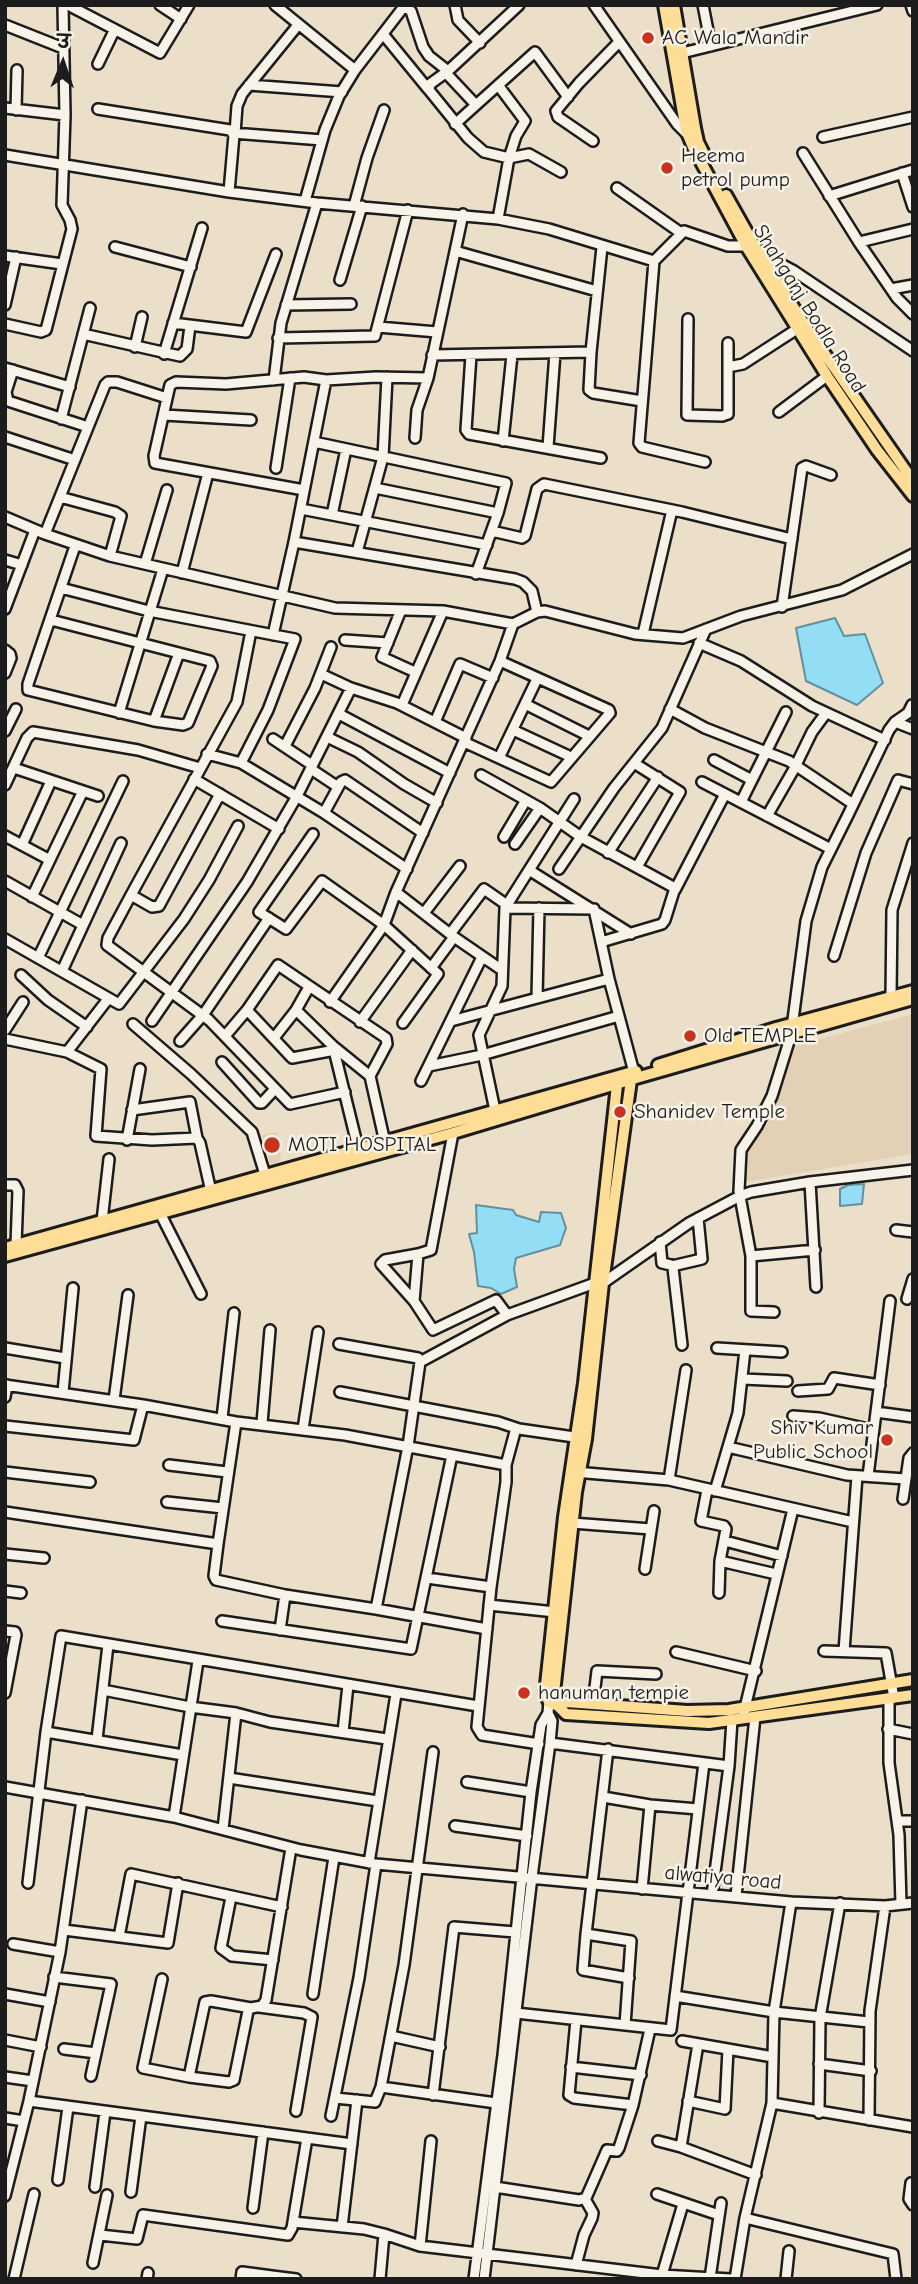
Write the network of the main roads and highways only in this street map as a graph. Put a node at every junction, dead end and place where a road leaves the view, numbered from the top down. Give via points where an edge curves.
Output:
1 (664, 5) edge
2 (674, 5) edge
3 (678, 55) junction
4 (752, 247) junction
5 (913, 481) edge
6 (913, 496) edge
7 (913, 991) edge
8 (913, 999) edge
9 (792, 1030) junction
10 (634, 1077) junction
11 (617, 1085) junction
12 (497, 1115) junction
13 (386, 1147) junction
14 (212, 1194) junction
15 (10, 1247) edge
16 (5, 1256) edge
17 (599, 1283) junction
18 (574, 1472) junction
19 (913, 1680) edge
20 (913, 1695) edge
21 (551, 1705) junction
22 (648, 1714) junction

1 - 3 main road
2 - 3 main road
3 - 4 main road, Shahganj Bodla Road via 698,142
3 - 4 main road, Shahganj Bodla Road via 687,134
4 - 5 main road, Shahganj Bodla Road
4 - 6 main road, Shahganj Bodla Road via 827,376
7 - 9 main road
8 - 9 main road
9 - 10 main road
10 - 11 main road
10 - 12 main road
10 - 17 main road
11 - 12 main road
11 - 17 main road
12 - 13 main road
12 - 13 main road via 453,1133
13 - 14 main road
14 - 15 main road
14 - 16 main road
17 - 18 main road
18 - 21 main road
18 - 21 main road via 545,1694
19 - 22 main road via 729,1710
20 - 22 main road via 709,1723
21 - 22 main road via 593,1704
21 - 22 main road via 566,1714

